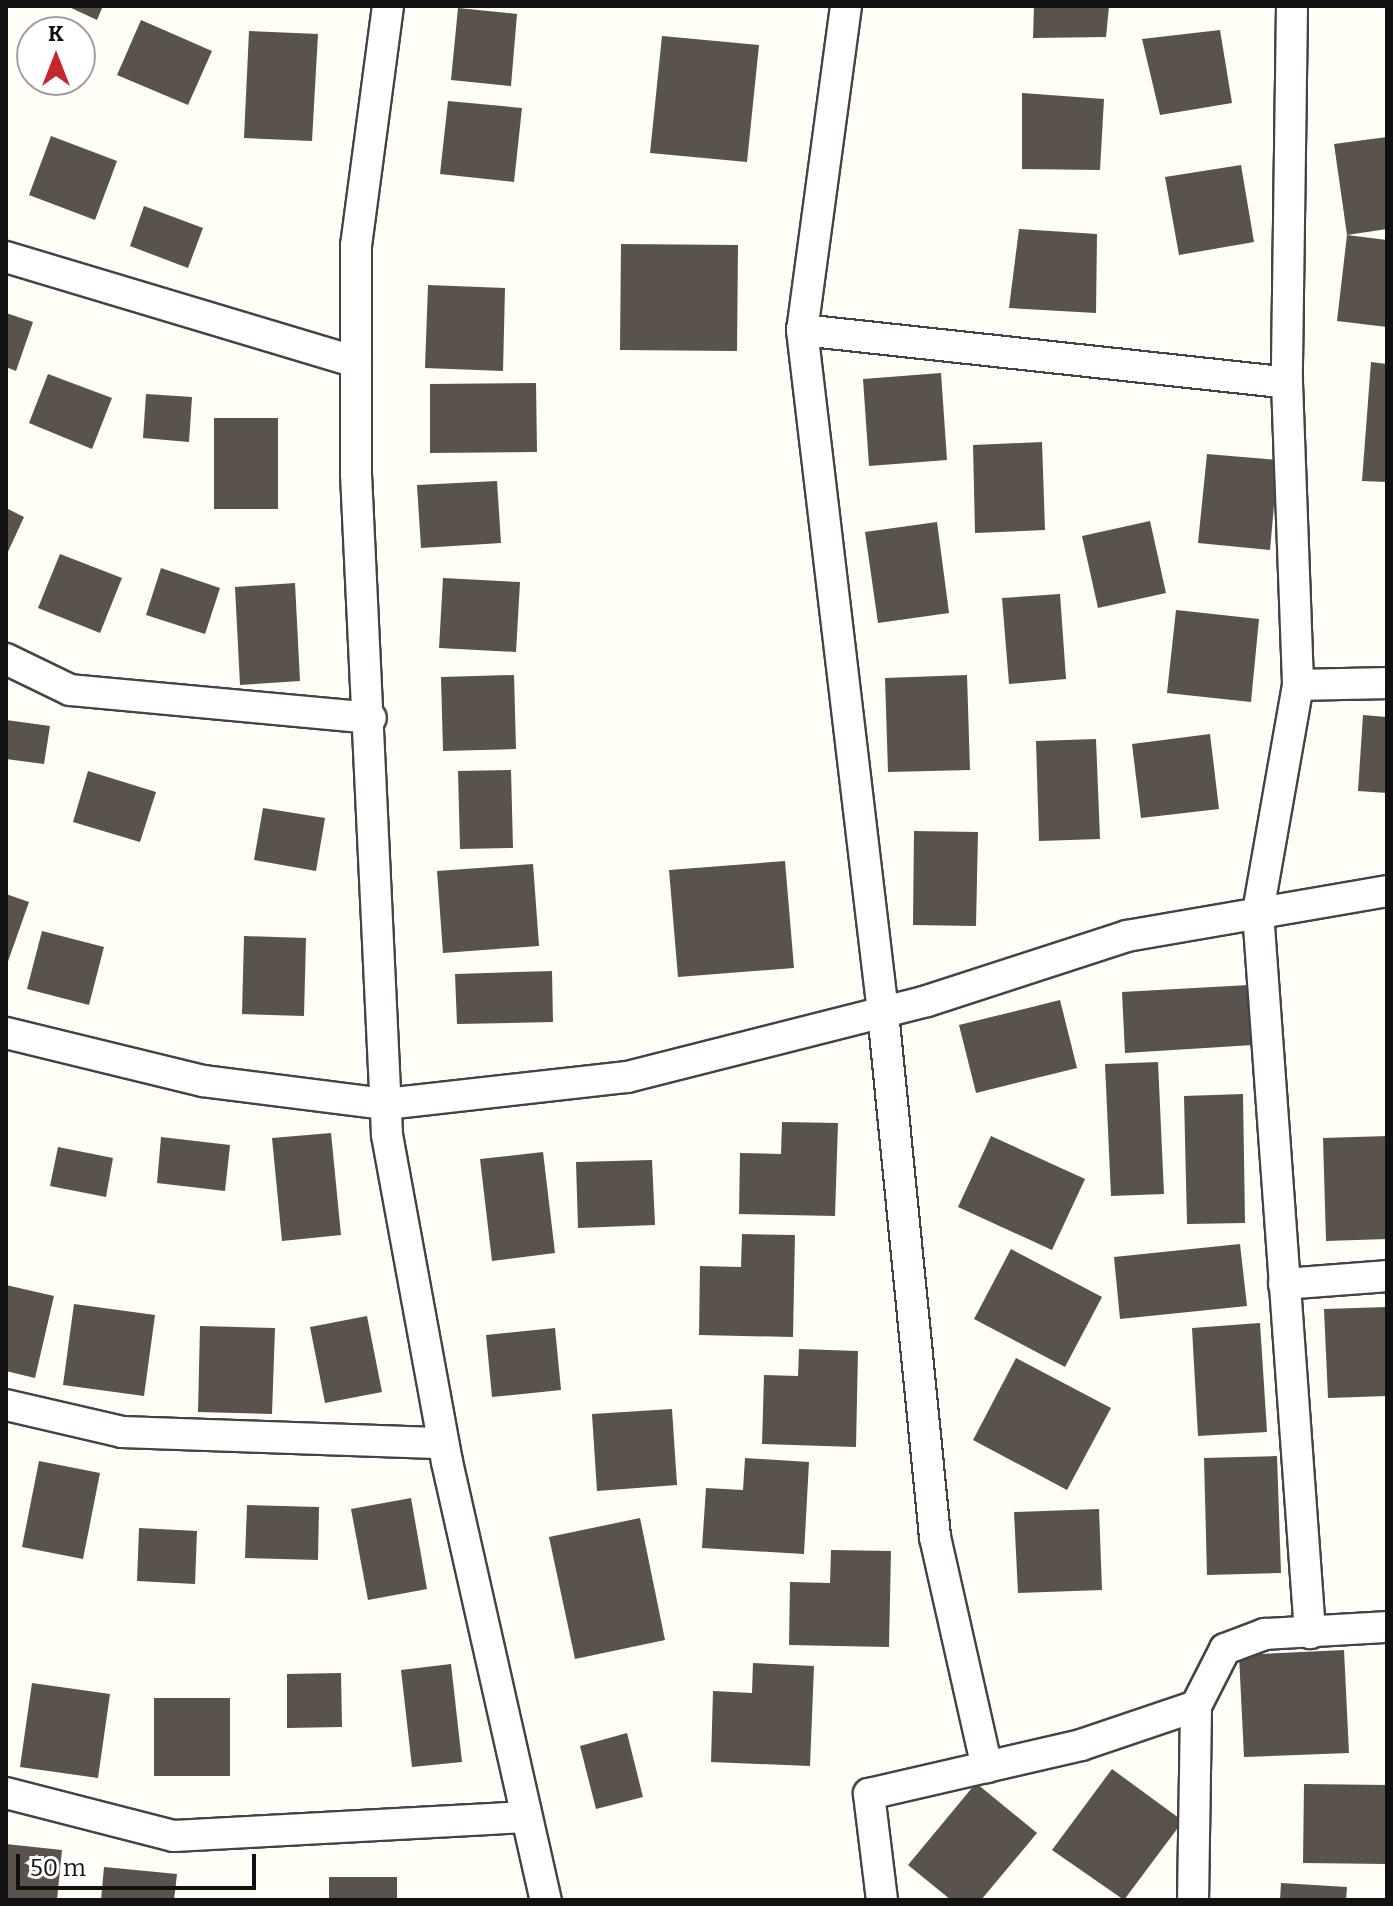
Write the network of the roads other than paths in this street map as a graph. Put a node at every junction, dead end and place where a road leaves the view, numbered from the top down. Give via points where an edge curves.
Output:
1 (388, 6) edge
2 (846, 6) edge
3 (1292, 6) edge
4 (6, 257) edge
5 (802, 330) junction
6 (356, 362) junction
7 (1287, 383) junction
8 (6, 659) edge
9 (1387, 683) edge
10 (1298, 685) junction
11 (371, 718) junction
12 (1387, 891) edge
13 (1258, 912) junction
14 (883, 1012) junction
15 (6, 1033) edge
16 (386, 1104) junction
17 (1387, 1276) edge
18 (1284, 1284) junction
19 (6, 1405) edge
20 (443, 1443) junction
21 (1387, 1627) edge
22 (1310, 1633) junction
23 (1196, 1706) junction
24 (987, 1767) junction
25 (6, 1793) edge
26 (526, 1817) junction
27 (546, 1900) edge
28 (882, 1900) edge
29 (1193, 1900) edge

1 - 6 street via 356,245
2 - 5 street
3 - 7 street
4 - 6 street
5 - 7 street
5 - 14 street
6 - 11 street
7 - 10 street
8 - 11 street via 70,690
9 - 10 street
10 - 13 street
11 - 16 street
12 - 13 street
13 - 14 street via 1127,936
13 - 18 street
14 - 16 street via 627,1077
14 - 24 street via 935,1537
15 - 16 street via 203,1081
16 - 20 street
17 - 18 street
18 - 22 street
19 - 20 street via 122,1432
20 - 26 street
21 - 22 street
22 - 23 street via 1265,1634 1225,1649
23 - 24 street
23 - 29 street
24 - 28 street via 869,1794
25 - 26 street via 174,1836
26 - 27 street

